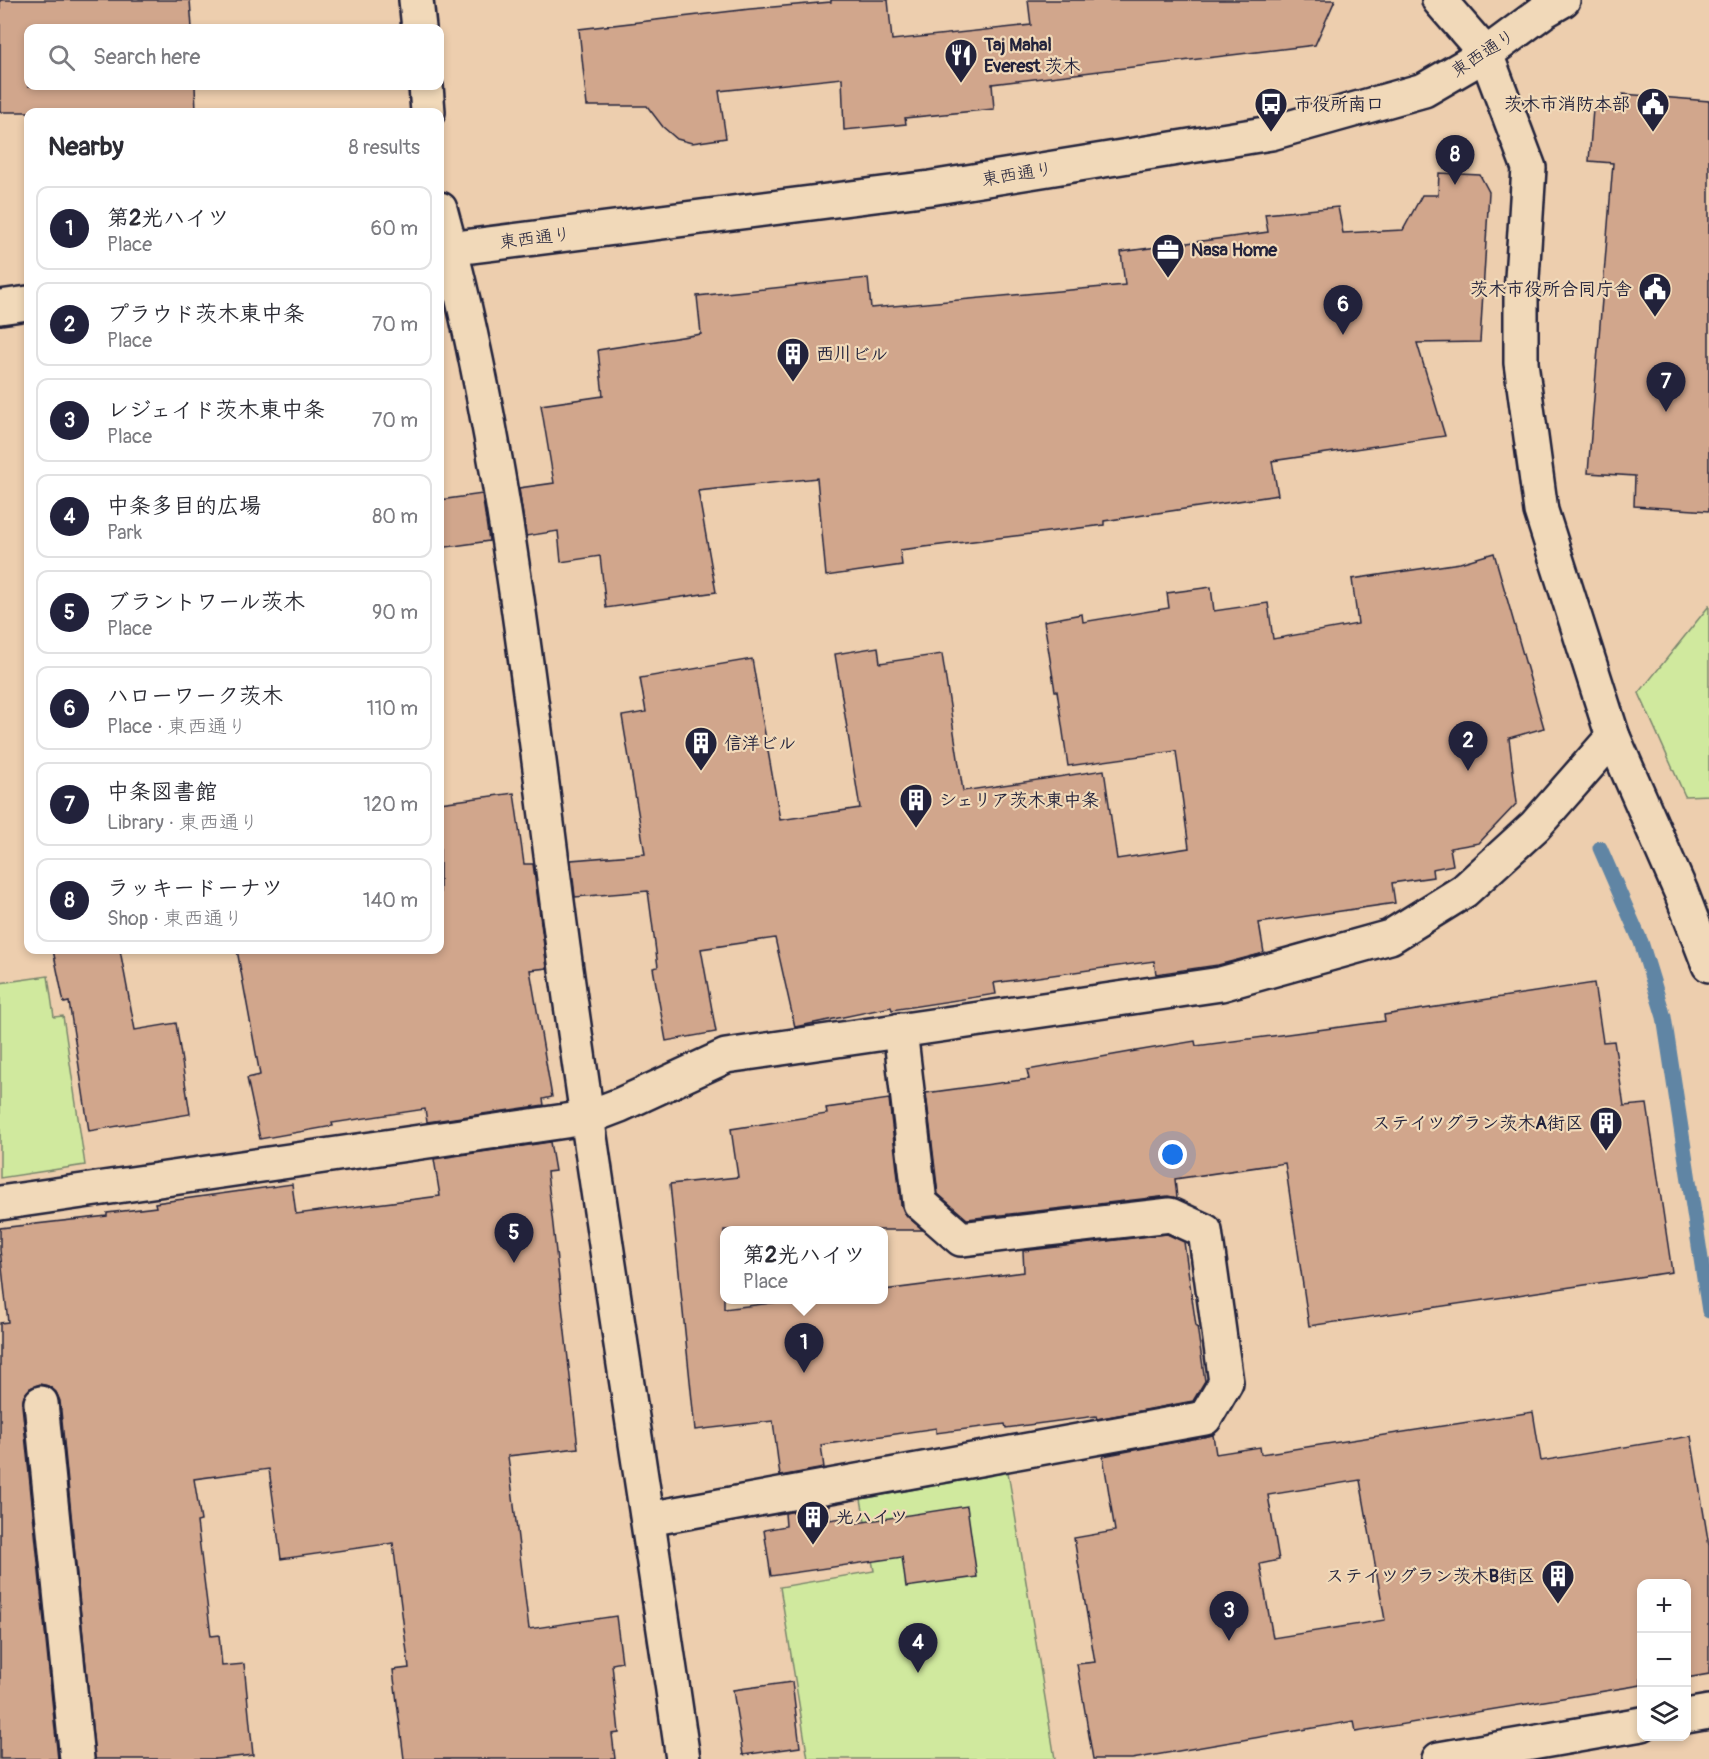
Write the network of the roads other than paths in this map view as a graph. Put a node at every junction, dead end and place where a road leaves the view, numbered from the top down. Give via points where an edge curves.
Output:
1 (416, 0) edge
2 (1439, 0) edge
3 (1563, 0) edge
4 (419, 24) edge
5 (1486, 54) junction
6 (426, 90) edge
7 (429, 108) edge
8 (445, 250) edge
9 (24, 304) edge
10 (0, 308) edge
11 (1613, 737) junction
12 (1709, 965) edge
13 (900, 1030) junction
14 (586, 1118) junction
15 (0, 1203) edge
16 (40, 1403) dead end
17 (648, 1519) junction
18 (1709, 1712) edge
19 (1691, 1715) edge
20 (1637, 1725) edge
21 (1523, 1752) edge
22 (77, 1759) edge
23 (683, 1759) edge
24 (1439, 1759) edge

1 - 4 street
2 - 5 street
3 - 5 street, 東西通り
5 - 8 street, 東西通り via 1424,90 1271,133 930,188
5 - 11 street via 1529,168 1521,363 1541,511
6 - 7 street
8 - 14 street via 495,455
9 - 10 street
11 - 12 street
11 - 13 street via 1535,826 1464,891 1390,937 1221,984
13 - 14 street via 726,1056
13 - 17 street via 920,1203 961,1239 1170,1215 1204,1231 1226,1382 1205,1418
14 - 15 street
14 - 17 street
16 - 22 street
17 - 23 street
18 - 19 street
20 - 21 street
21 - 24 street

